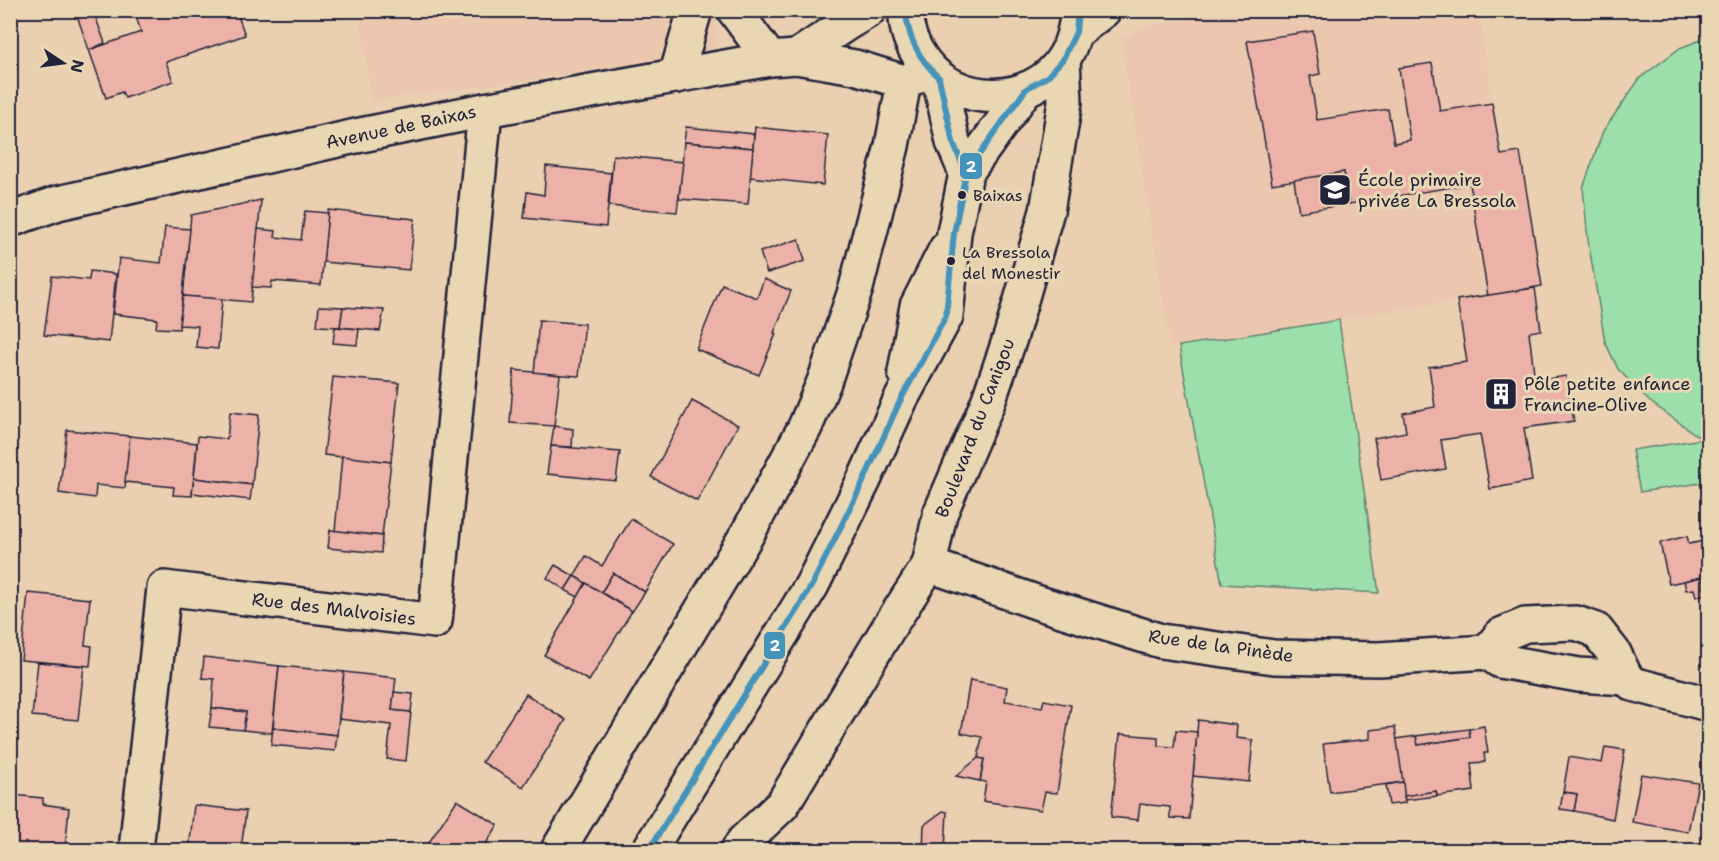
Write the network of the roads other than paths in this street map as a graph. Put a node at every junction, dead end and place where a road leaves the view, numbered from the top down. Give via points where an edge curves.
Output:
1 (694, 10) edge
2 (734, 10) edge
3 (869, 10) edge
4 (906, 10) edge
5 (1104, 10) edge
6 (1072, 34) edge
7 (783, 58) junction
8 (676, 76) junction
9 (924, 77) junction
10 (1026, 89) junction
11 (484, 110) junction
12 (966, 173) junction
13 (10, 220) edge
14 (929, 566) junction
15 (1487, 652) junction
16 (1626, 678) junction
17 (1708, 704) edge
18 (136, 850) edge
19 (558, 850) edge
20 (649, 850) edge
21 (738, 850) edge

1 - 8 street
2 - 7 street
3 - 7 street, Avenue de Baixas
4 - 9 street
5 - 6 street
6 - 10 street via 1047,77
6 - 14 street, Boulevard du Canigou via 1047,212 988,402 940,514
7 - 8 street, Avenue de Baixas
7 - 9 street, Avenue de Baixas
8 - 11 street, Avenue de Baixas
9 - 10 street, Avenue de Baixas via 981,96 1003,96
9 - 12 street
9 - 19 street via 892,146 856,288 805,427 749,531
10 - 12 street
11 - 13 street, Avenue de Baixas via 58,203
11 - 18 street, Rue des Malvoisies via 435,621 164,588
12 - 20 street via 954,233 946,316 900,401 812,585
14 - 15 street, Rue de la Pinède via 1161,641 1274,657 1379,659
14 - 21 street, Boulevard du Canigou via 782,805
15 - 16 street, Rue de la Pinède via 1500,661 1579,675
15 - 16 street via 1501,635 1525,625 1576,623 1596,630 1614,652
16 - 17 street, Rue de la Pinède via 1633,684

